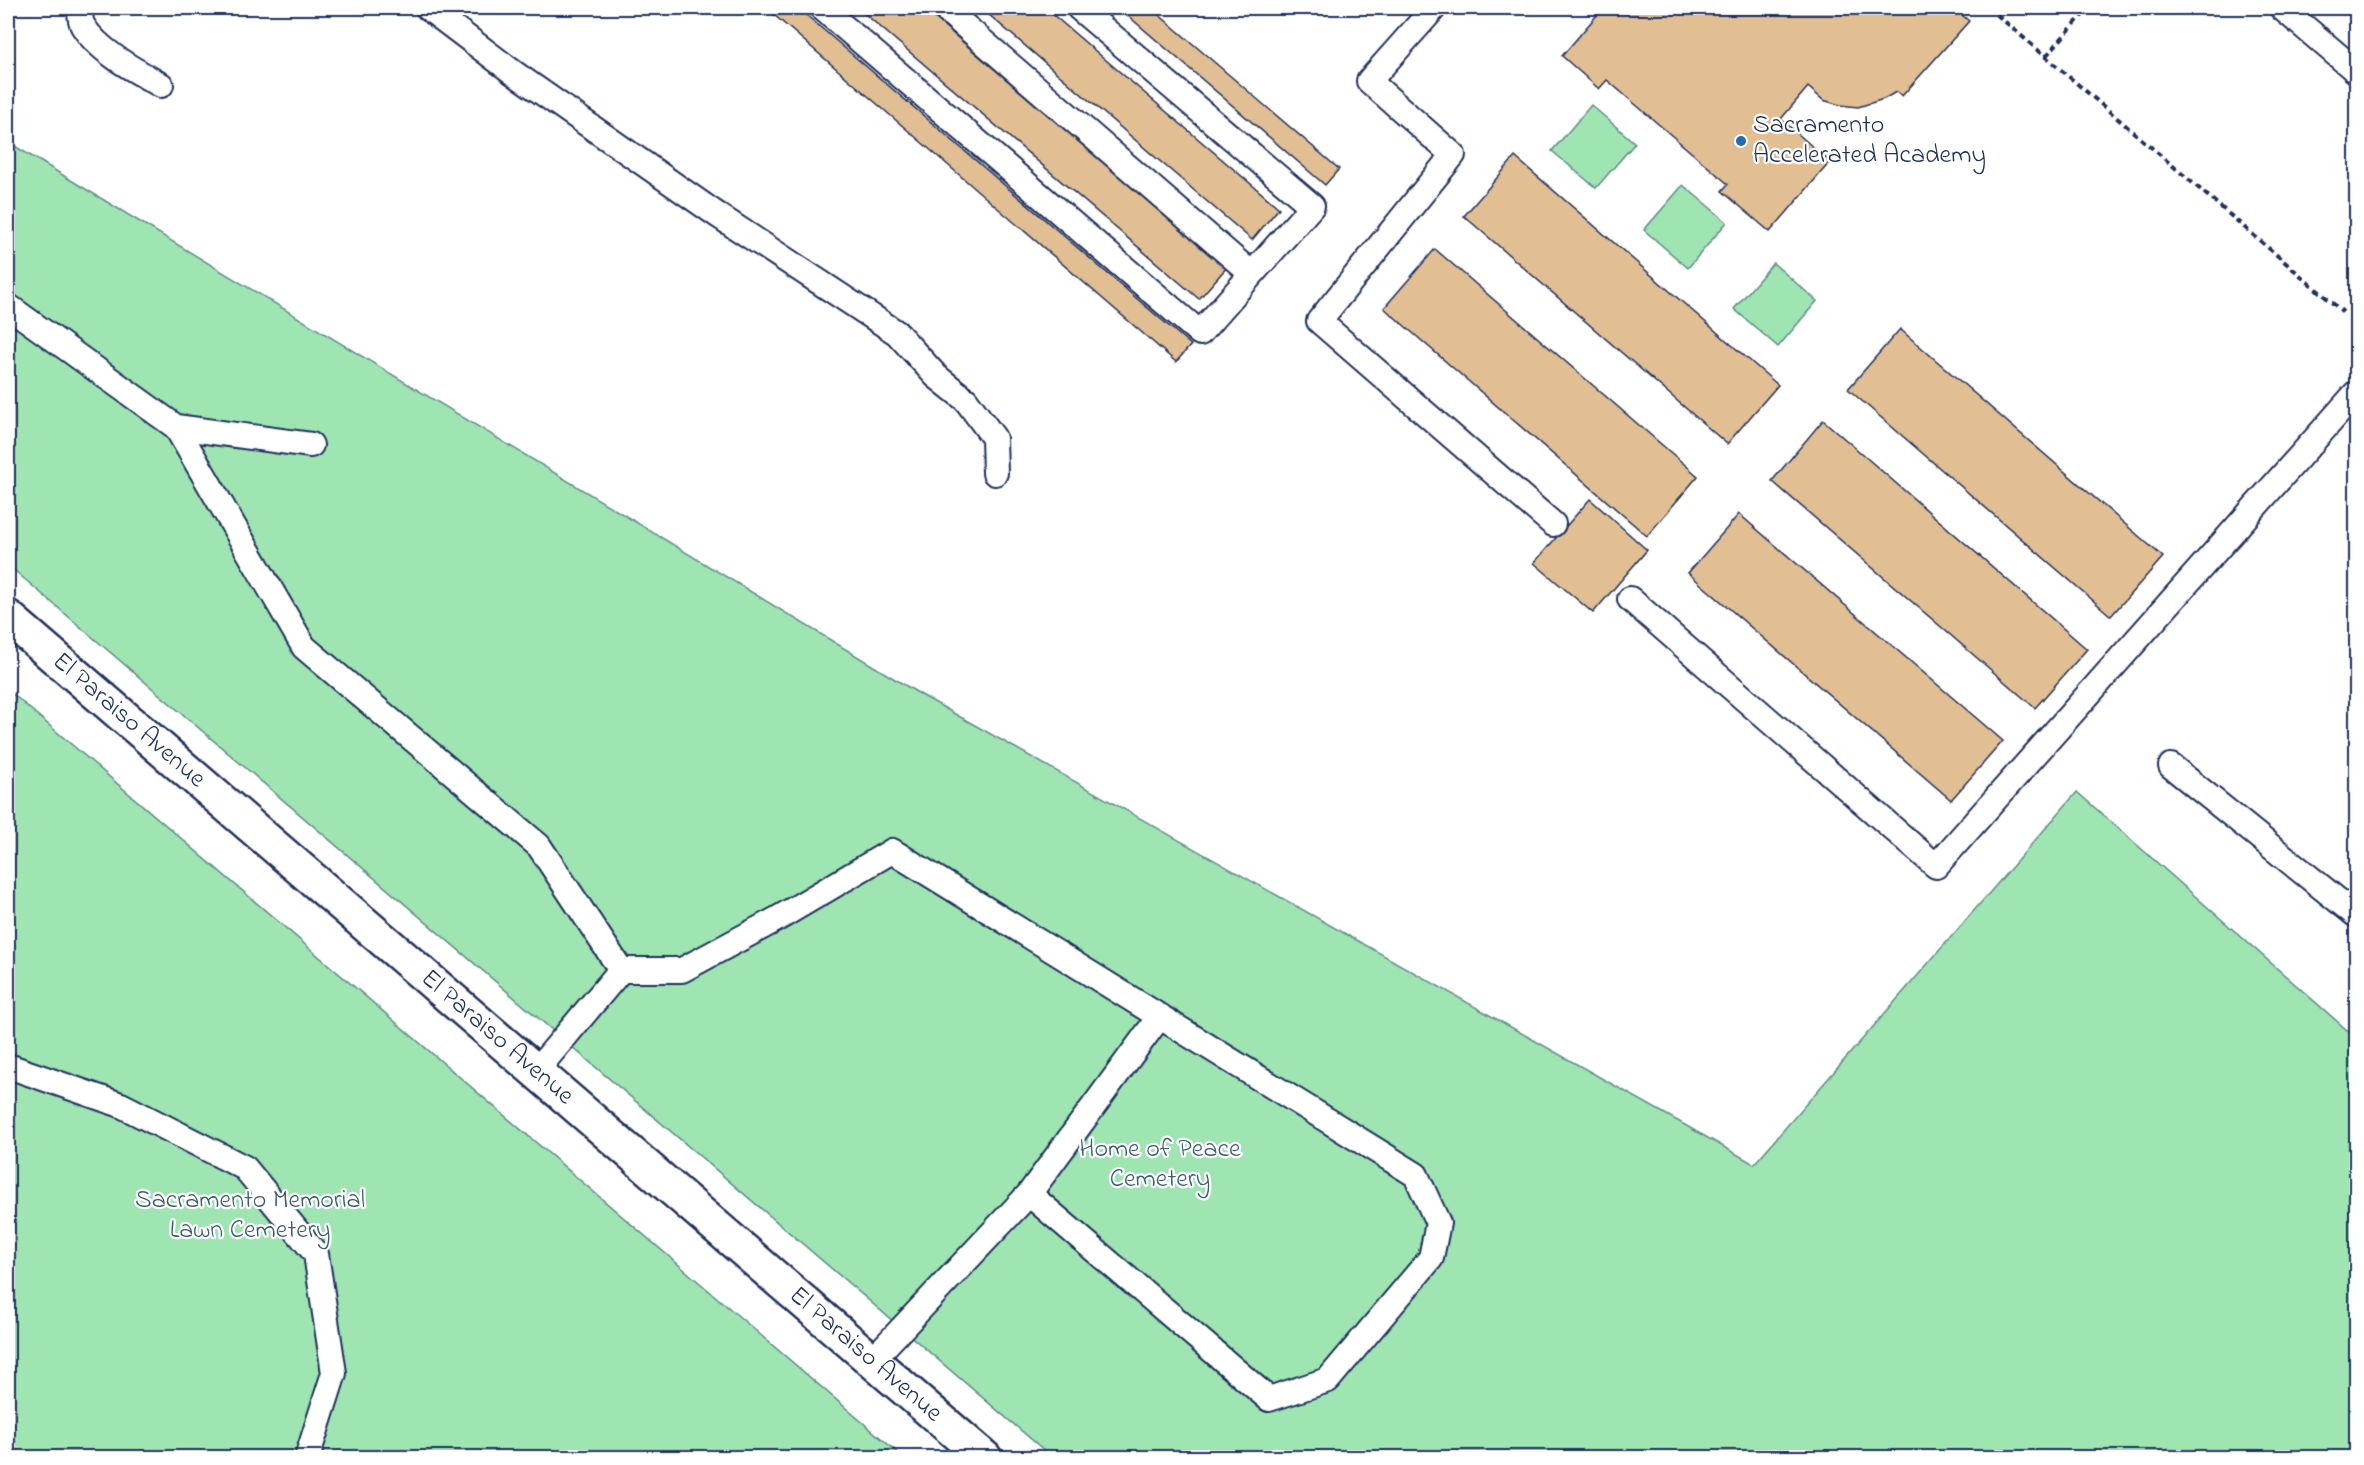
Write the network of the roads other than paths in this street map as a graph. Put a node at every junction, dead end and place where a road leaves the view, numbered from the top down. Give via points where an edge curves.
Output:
1 (80, 8) edge
2 (428, 8) edge
3 (822, 8) edge
4 (944, 8) edge
5 (1078, 8) edge
6 (1434, 8) edge
7 (2282, 8) edge
8 (2356, 71) edge
9 (160, 85) dead end
10 (1252, 274) junction
11 (8, 306) edge
12 (2356, 393) edge
13 (176, 427) junction
14 (311, 444) dead end
15 (995, 473) dead end
16 (1553, 524) dead end
17 (1630, 598) dead end
18 (8, 617) edge
19 (2171, 766) dead end
20 (2356, 915) edge
21 (621, 970) junction
22 (1160, 1016) junction
23 (8, 1066) edge
24 (536, 1071) junction
25 (1029, 1194) junction
26 (872, 1360) junction
27 (307, 1458) edge
28 (986, 1458) edge

1 - 9 lane via 81,24 96,41 128,67
2 - 15 lane via 716,214 897,333 936,376 966,400 994,438
3 - 10 lane via 1200,333
4 - 10 lane
5 - 10 lane via 1312,206
6 - 16 lane via 1369,81 1453,155 1319,321
7 - 8 lane
11 - 13 lane
12 - 17 lane via 1936,866
13 - 14 lane
13 - 21 lane via 304,647 539,846
18 - 24 street, El Paraiso Avenue
19 - 20 lane
21 - 22 lane via 682,970 892,850
21 - 24 lane
22 - 25 lane
22 - 25 lane via 1416,1175 1438,1223 1431,1258 1328,1380 1269,1399
23 - 27 lane via 121,1105 246,1168 316,1254 334,1373
24 - 26 street, El Paraiso Avenue
25 - 26 lane
26 - 28 street, El Paraiso Avenue

